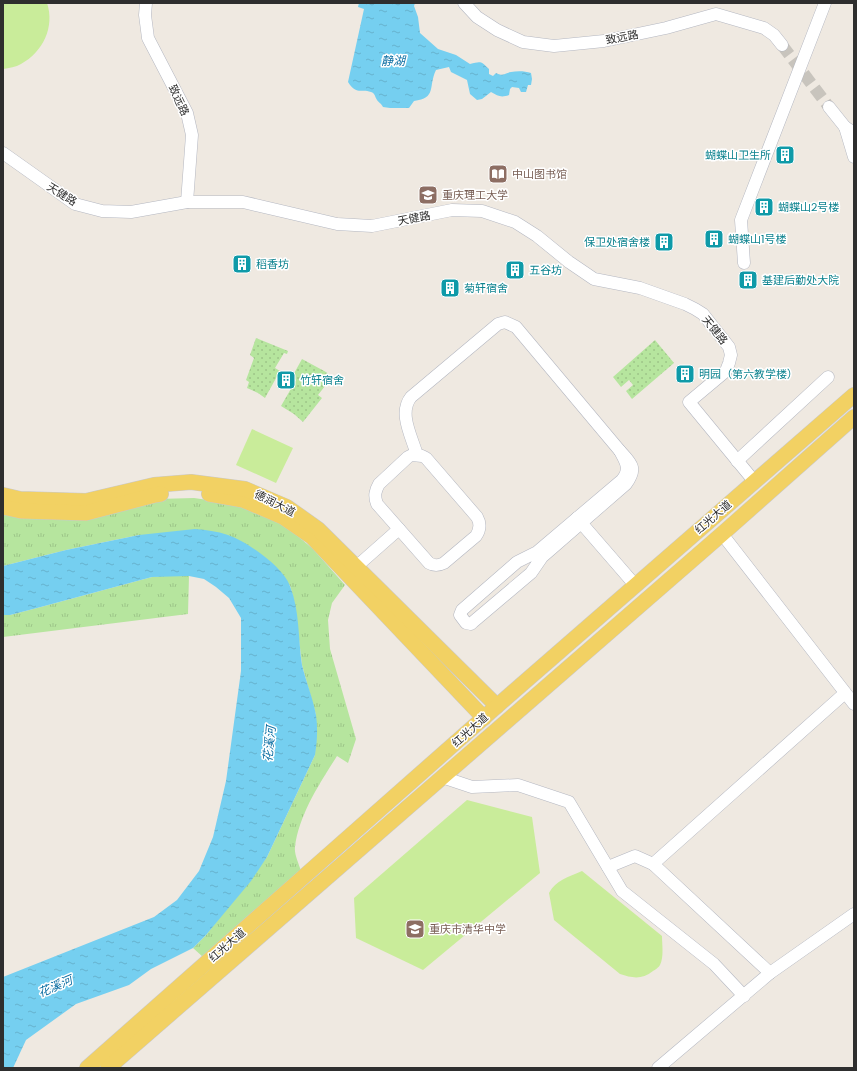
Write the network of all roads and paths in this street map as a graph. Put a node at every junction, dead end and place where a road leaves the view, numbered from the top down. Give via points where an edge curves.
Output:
1 (146, 3) edge
2 (464, 3) edge
3 (825, 3) edge
4 (782, 45) tunnel mouth
5 (829, 106) tunnel mouth
6 (850, 130) edge
7 (3, 153) edge
8 (854, 157) edge
9 (187, 202) junction
10 (744, 264) dead end
11 (828, 377) dead end
12 (854, 395) edge
13 (854, 418) edge
14 (417, 454) junction
15 (737, 461) junction
16 (754, 481) junction
17 (3, 495) edge
18 (3, 507) edge
19 (582, 518) junction
20 (401, 532) junction
21 (722, 534) junction
22 (359, 569) junction
23 (638, 582) junction
24 (845, 693) junction
25 (854, 704) edge
26 (497, 706) junction
27 (484, 718) junction
28 (442, 777) junction
29 (653, 864) junction
30 (608, 867) junction
31 (854, 914) edge
32 (770, 974) junction
33 (744, 996) junction
34 (87, 1068) edge
35 (108, 1068) edge
36 (658, 1068) edge

1 - 9 street, 致远路 via 148,38 187,113 192,135
2 - 4 street, 致远路 via 477,17 523,42 554,46 604,41 716,14 764,28
3 - 10 street via 741,220
5 - 6 street
6 - 8 street
7 - 9 street, 天健路 via 75,204 102,211 131,212
9 - 15 street, 天健路 via 243,202 337,224 372,226 452,210 482,211 514,222 594,278 640,288 685,304 703,314 729,347 731,355 726,371 689,402
11 - 15 street
12 - 16 main road, 红光大道
13 - 21 main road, 红光大道
14 - 19 street via 406,418 408,401 498,324 512,324 632,464 632,475 626,484
14 - 20 street via 408,457 376,488 377,504
14 - 20 street via 426,458 477,517 480,528 476,536 440,565 429,563
15 - 16 street
16 - 23 main road, 红光大道
17 - 22 main road, 德润大道 via 20,499 86,501 154,485 191,482 245,489 287,507 318,529
18 - 27 main road, 德润大道 via 21,511 86,513 155,495 193,492 243,500 282,517 312,537
19 - 19 street via 537,552 517,562 462,610 461,617 466,623 471,624 531,573 542,557
19 - 23 street
20 - 22 street
21 - 24 street
21 - 28 main road, 红光大道
22 - 26 main road, 德润大道
23 - 26 main road, 红光大道
24 - 25 street
24 - 29 street
26 - 27 main road, 红光大道
27 - 34 main road, 红光大道
28 - 30 street via 472,786 518,785 569,802
28 - 35 main road, 红光大道
29 - 30 street via 635,856
29 - 32 street
30 - 33 street via 622,890 714,964
31 - 32 street
32 - 33 street
33 - 36 street

